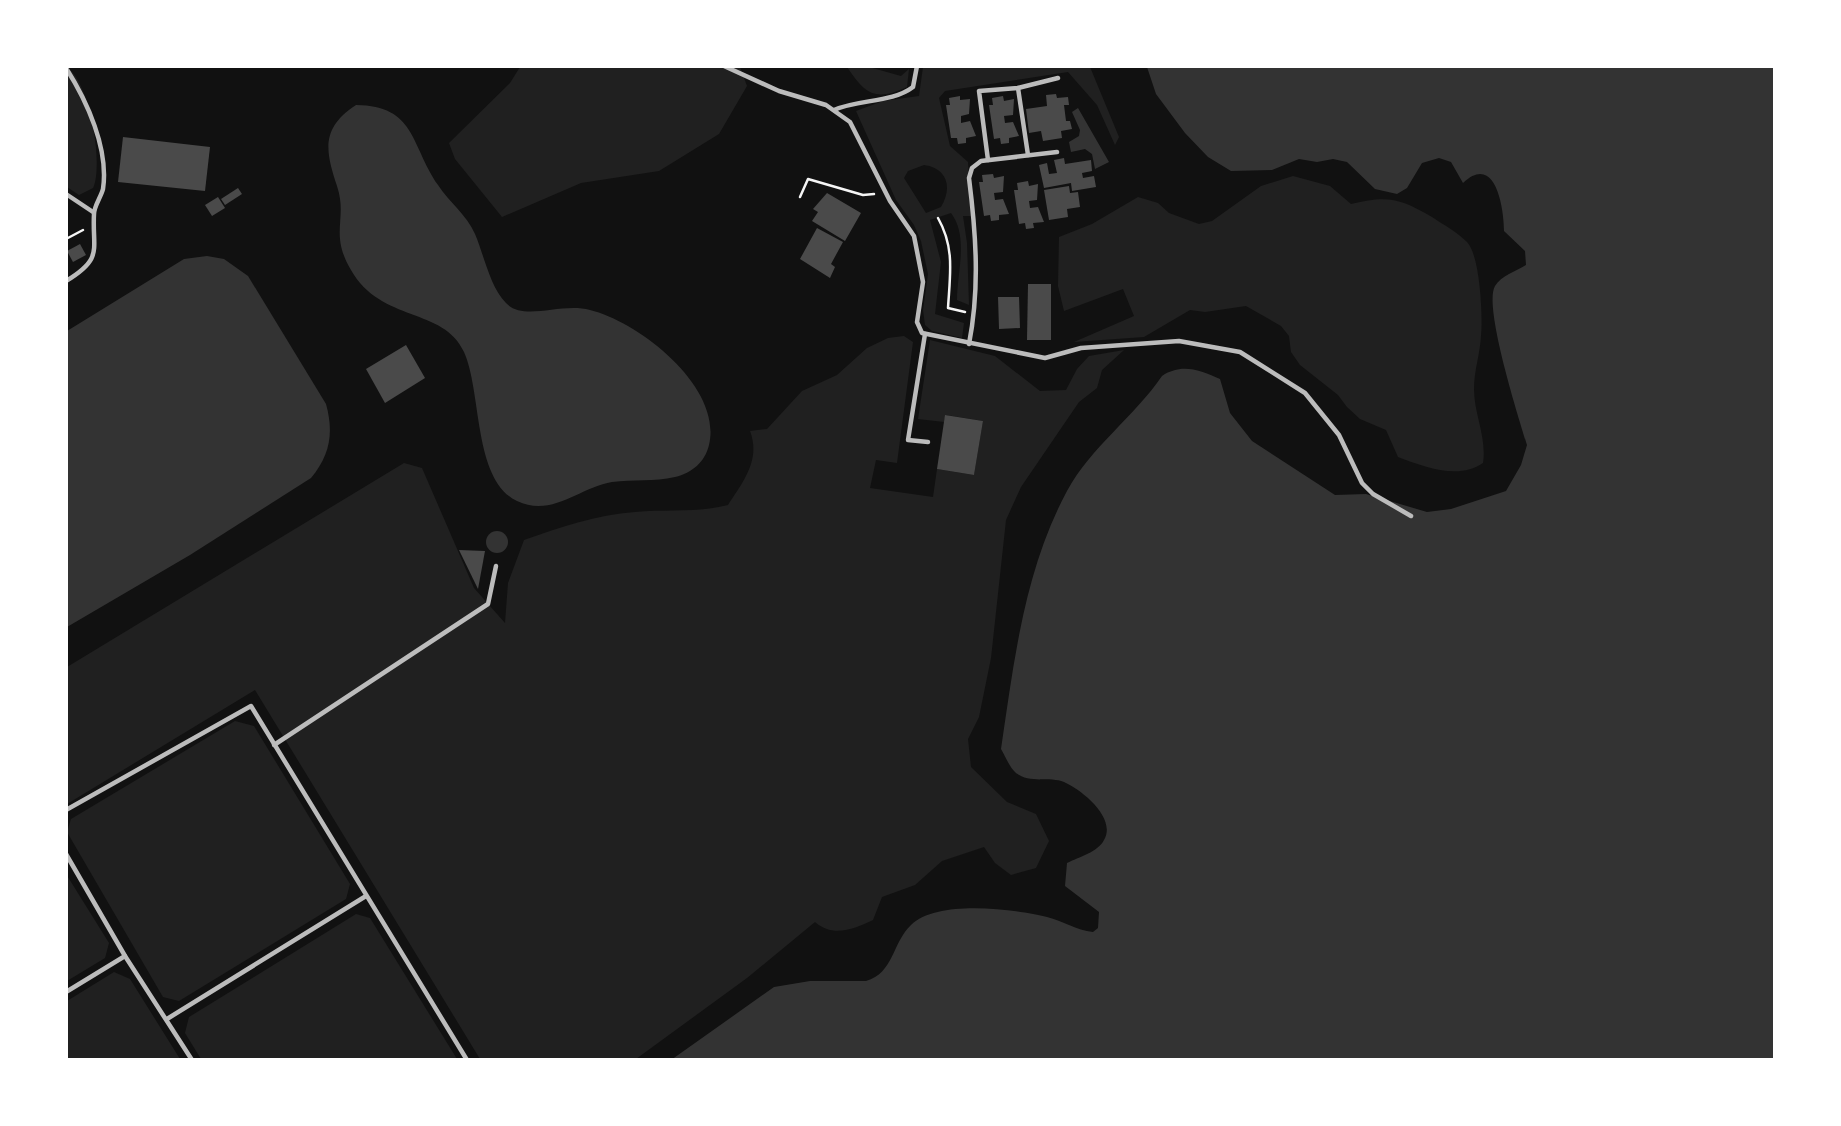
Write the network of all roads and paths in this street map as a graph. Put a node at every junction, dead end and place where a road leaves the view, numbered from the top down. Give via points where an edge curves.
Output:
1 (724, 66) edge
2 (917, 66) edge
3 (66, 68) edge
4 (1058, 78) dead end
5 (1018, 88) junction
6 (833, 110) junction
7 (1057, 152) dead end
8 (1028, 155) junction
9 (988, 160) junction
10 (885, 192) junction
11 (66, 194) edge
12 (800, 197) dead end
13 (93, 212) junction
14 (938, 218) dead end
15 (96, 224) junction
16 (66, 239) edge
17 (66, 281) edge
18 (975, 315) junction
19 (925, 334) junction
20 (969, 344) junction
21 (928, 442) dead end
22 (1411, 516) dead end
23 (496, 566) dead end
24 (274, 745) junction
25 (66, 810) edge
26 (66, 855) edge
27 (366, 896) junction
28 (125, 956) junction
29 (66, 992) edge
30 (167, 1019) junction
31 (192, 1059) edge
32 (467, 1059) edge

1 - 6 lane
2 - 6 lane via 913,88 904,94
3 - 13 lane via 99,139 103,191
4 - 5 lane
5 - 8 lane
5 - 9 lane via 979,91
6 - 10 lane via 850,122
7 - 8 lane
8 - 9 lane
9 - 18 lane via 972,168 970,178 977,270
10 - 12 path via 863,195 808,179
10 - 19 lane via 914,236 923,282 916,322
11 - 13 lane
13 - 15 lane
14 - 18 path via 953,257 948,308
15 - 16 path
15 - 17 lane via 92,260
18 - 20 lane
19 - 20 lane
19 - 21 lane via 908,440
20 - 22 lane via 1045,358 1081,348 1179,341 1240,352 1304,393 1339,435 1362,483
23 - 24 lane via 488,604
24 - 25 lane via 251,706
24 - 27 lane
26 - 28 lane
27 - 30 lane
27 - 32 lane
28 - 29 lane
28 - 30 lane
30 - 31 lane

